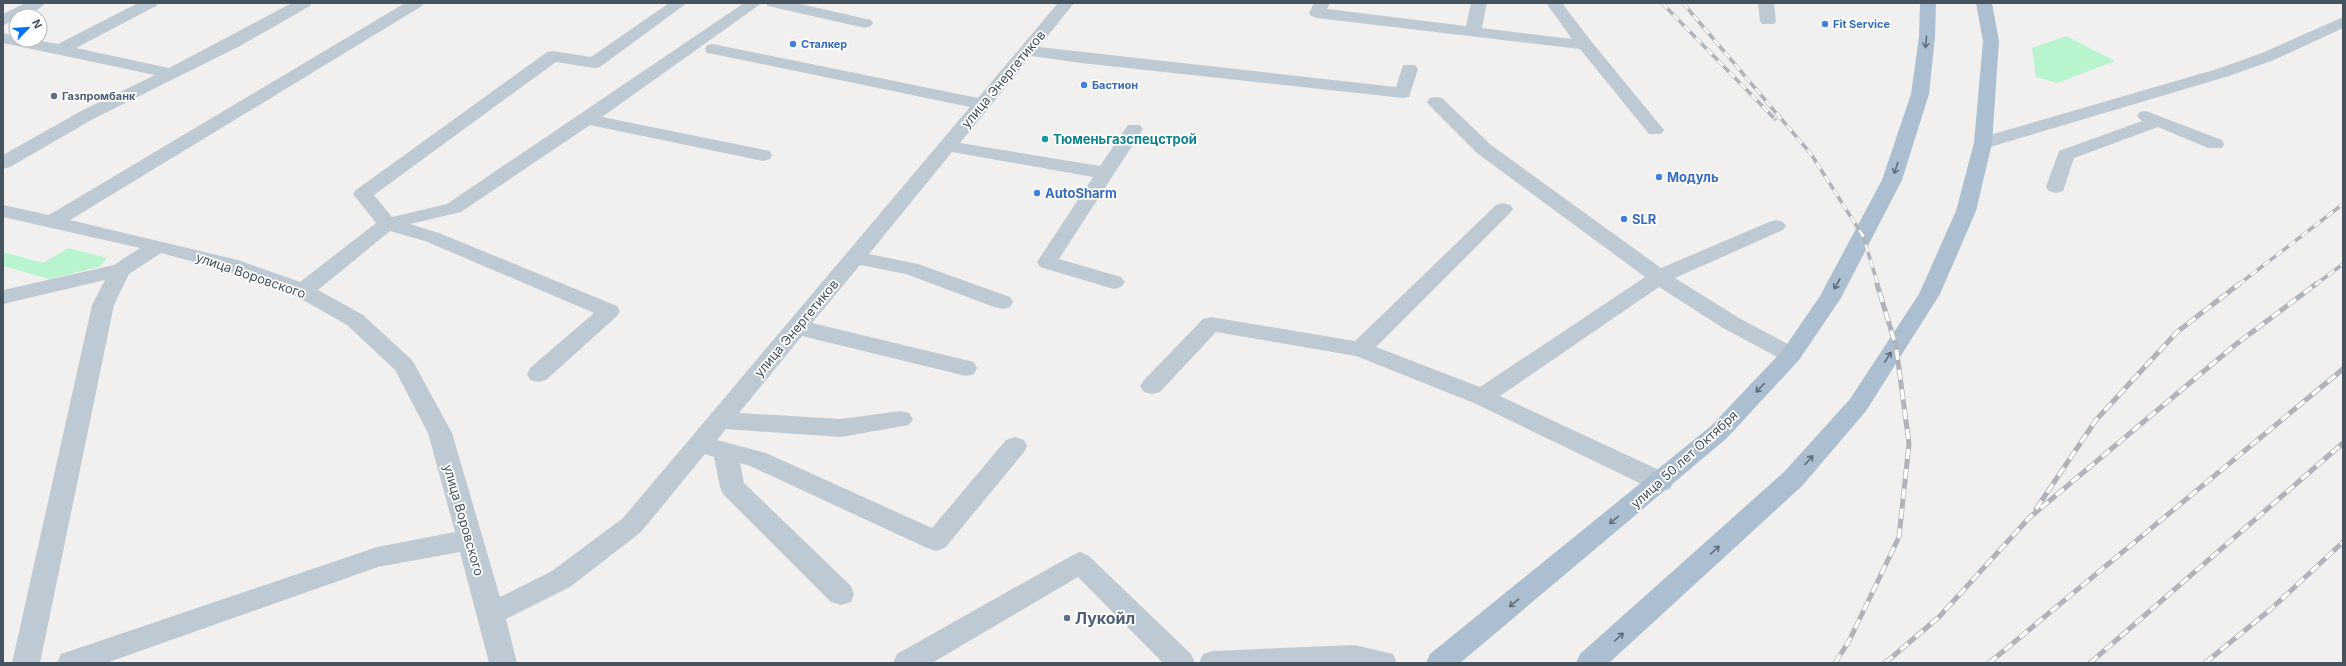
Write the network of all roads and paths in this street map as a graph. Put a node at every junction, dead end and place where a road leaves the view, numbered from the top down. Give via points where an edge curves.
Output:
1 (37, 3) edge
2 (150, 3) edge
3 (304, 3) edge
4 (416, 3) edge
5 (679, 3) edge
6 (754, 3) edge
7 (774, 3) edge
8 (1066, 3) edge
9 (1322, 3) edge
10 (1479, 3) edge
11 (1554, 3) edge
12 (1766, 3) edge
13 (1928, 3) edge
14 (1984, 3) edge
15 (3, 20) edge
16 (1768, 21) dead end
17 (2343, 22) edge
18 (865, 23) dead end
19 (1473, 32) junction
20 (3, 38) edge
21 (1585, 45) junction
22 (713, 49) dead end
23 (60, 50) junction
24 (1027, 50) junction
25 (1409, 69) dead end
26 (171, 73) junction
27 (1436, 102) dead end
28 (982, 104) junction
29 (2117, 104) junction
30 (587, 119) junction
31 (2159, 121) junction
32 (1134, 129) dead end
33 (1655, 130) dead end
34 (1983, 143) junction
35 (2215, 144) dead end
36 (947, 146) junction
37 (763, 155) dead end
38 (3, 163) edge
39 (1105, 173) junction
40 (2056, 187) dead end
41 (1503, 209) dead end
42 (3, 210) edge
43 (51, 223) junction
44 (387, 224) junction
45 (1776, 226) dead end
46 (158, 246) junction
47 (856, 257) junction
48 (121, 270) junction
49 (1659, 277) junction
50 (1114, 282) dead end
51 (303, 291) junction
52 (3, 297) edge
53 (1002, 302) dead end
54 (797, 327) junction
55 (1360, 350) junction
56 (1791, 355) junction
57 (966, 368) dead end
58 (538, 374) dead end
59 (1152, 386) dead end
60 (1482, 397) junction
61 (901, 419) dead end
62 (720, 420) junction
63 (699, 444) junction
64 (1015, 446) dead end
65 (725, 451) junction
66 (1661, 482) junction
67 (469, 540) junction
68 (842, 594) dead end
69 (491, 614) junction
70 (26, 663) edge
71 (71, 663) edge
72 (503, 663) edge
73 (907, 663) edge
74 (1181, 663) edge
75 (1213, 663) edge
76 (1383, 663) edge
77 (1440, 663) edge
78 (1590, 663) edge

1 - 15 street
2 - 23 street
3 - 26 street
4 - 43 street
5 - 44 street via 594,63 554,56 362,194
6 - 30 street
7 - 18 street
8 - 24 street, улица Энергетиков
9 - 19 street via 1317,13
10 - 19 street
11 - 21 street
12 - 16 street
13 -> 56 main road, улица 50 лет Октября via 1920,94 1892,180 1830,298
14 - 34 main road via 1991,41
17 - 29 street via 2259,60 2172,90
19 - 21 street
20 - 23 street
21 - 33 street
22 - 28 street
23 - 26 street
24 - 25 street via 1403,93
24 - 28 street, улица Энергетиков
26 - 38 street via 87,115
27 - 49 street via 1484,149
28 - 36 street, улица Энергетиков
29 - 31 street
29 - 34 street
30 - 37 street
30 - 44 street via 454,208
31 - 35 street
31 - 40 street via 2066,155
32 - 39 street
78 -> 34 main road via 1793,479 1858,405 1929,294 1966,211
36 - 39 street
36 - 47 street, улица Энергетиков
39 - 50 street via 1047,262
41 - 55 street
42 - 43 street, улица Воровского
43 - 46 street, улица Воровского
44 - 51 street
44 - 58 street via 432,237 609,311
45 - 49 street
46 - 48 street
46 - 51 street, улица Воровского via 231,265
47 - 53 street via 911,269
47 - 54 street, улица Энергетиков
48 - 52 street
48 - 70 street via 103,305
49 - 56 street via 1731,323
49 - 60 street
51 - 67 street, улица Воровского via 355,320 404,365 440,433
54 - 57 street
54 - 62 street, улица Энергетиков
55 - 59 street via 1211,324
55 - 60 street
56 -> 66 main road, улица 50 лет Октября via 1719,432
60 - 66 street
61 - 62 street via 840,428
62 - 63 street, улица Энергетиков
63 - 65 street
63 - 69 street, улица Энергетиков via 632,525 561,579
64 - 65 street via 936,541 757,459
65 - 68 street via 732,487
66 -> 77 main road, улица 50 лет Октября
67 - 69 street, улица Воровского
67 - 71 street via 377,557
69 - 72 street, улица Воровского
73 - 74 street via 1080,563
75 - 76 street via 1354,657

